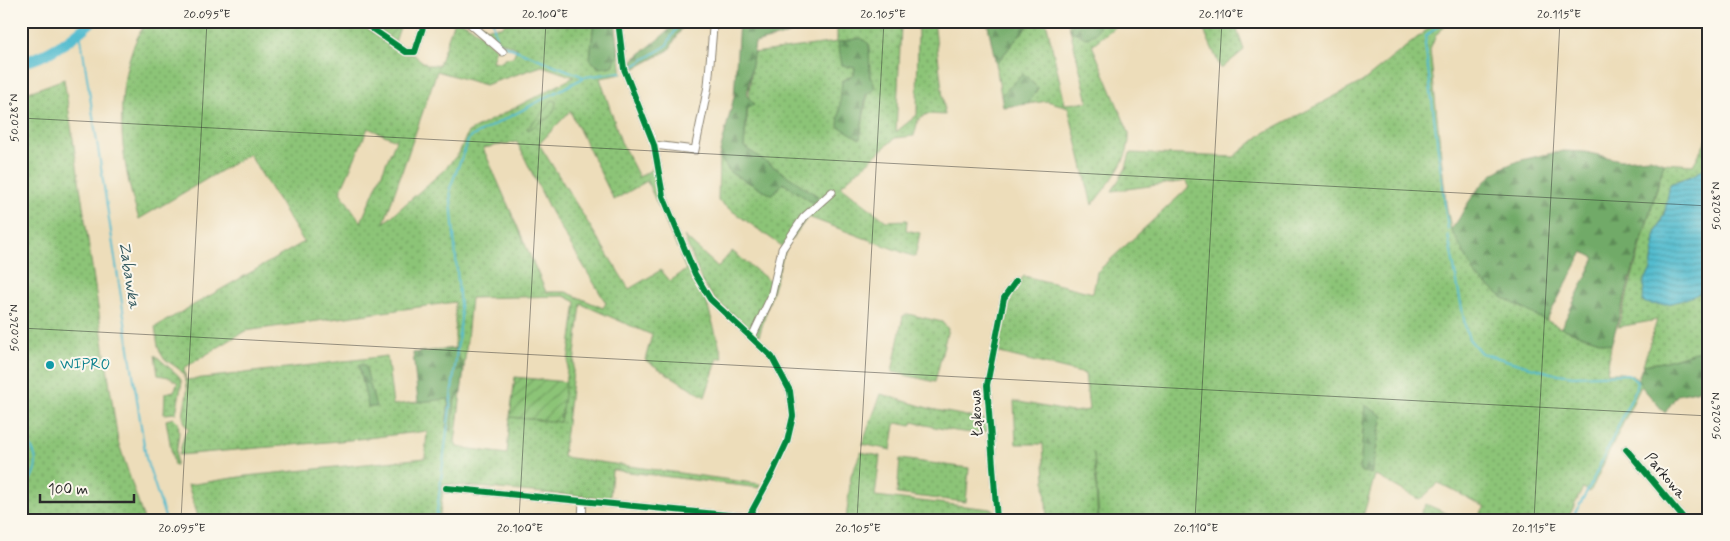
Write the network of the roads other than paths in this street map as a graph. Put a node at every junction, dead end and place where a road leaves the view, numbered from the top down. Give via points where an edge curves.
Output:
1 (361, 21) edge
2 (425, 21) edge
3 (466, 21) edge
4 (618, 21) edge
5 (713, 28) dead end
6 (503, 52) dead end
7 (654, 145) junction
8 (832, 192) dead end
9 (1016, 281) dead end
10 (752, 337) junction
11 (1626, 448) dead end
12 (21, 450) edge
13 (21, 474) edge
14 (446, 488) dead end
15 (584, 500) junction
16 (748, 518) edge
17 (582, 520) edge
18 (997, 520) edge
19 (1685, 520) edge

1 - 2 street via 406,52 414,52
3 - 6 street
4 - 7 street via 624,69
5 - 7 street via 708,86 695,150
7 - 10 street via 663,196 697,280 710,299
8 - 10 street via 804,217 782,248 771,297
9 - 18 street, Łąkowa via 1004,298 987,385
10 - 16 street via 779,368 790,391 793,407 787,442
11 - 19 street, Parkowa
12 - 13 street
14 - 15 street
15 - 16 street
15 - 17 street

